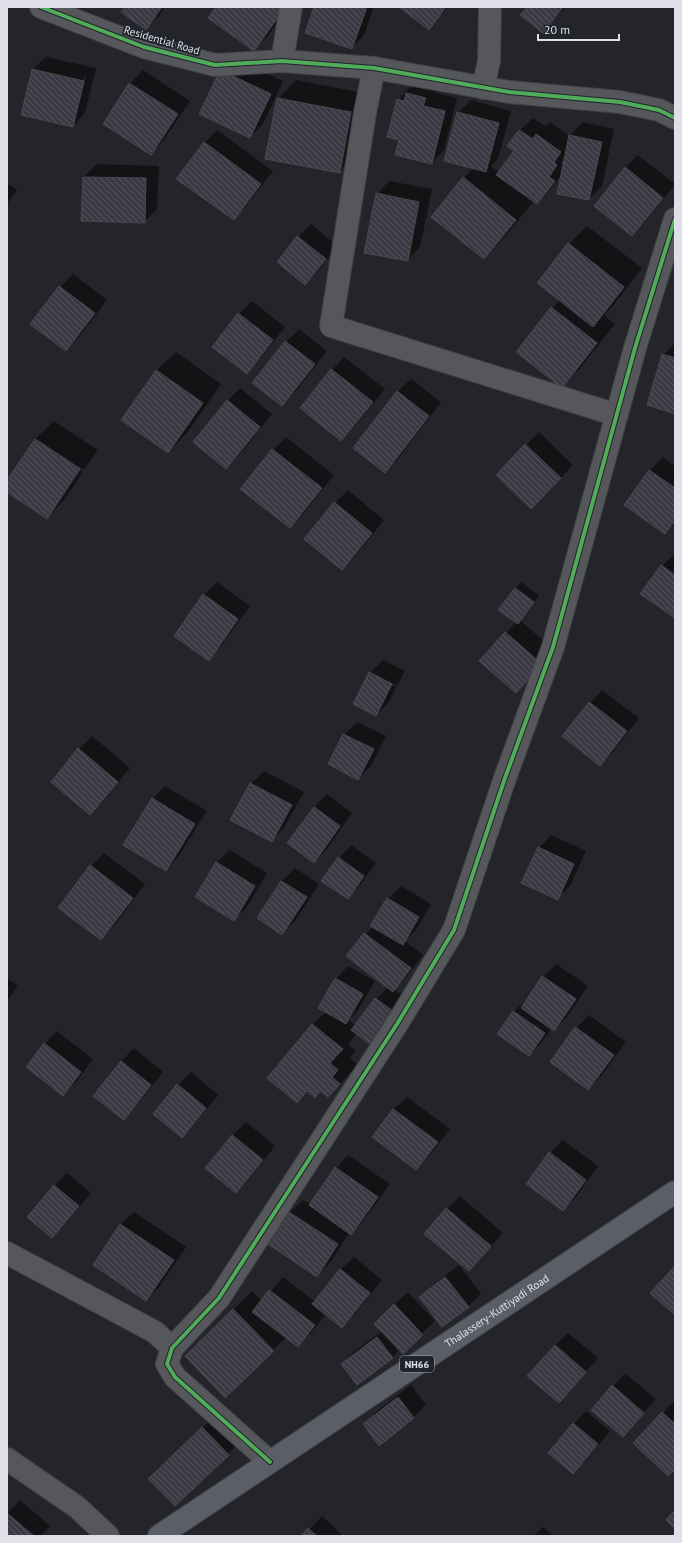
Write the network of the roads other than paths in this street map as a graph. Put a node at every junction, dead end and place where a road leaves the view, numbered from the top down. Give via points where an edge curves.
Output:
1 (41, 7) edge
2 (291, 7) edge
3 (490, 7) edge
4 (282, 61) junction
5 (374, 68) junction
6 (483, 88) junction
7 (675, 118) edge
8 (675, 219) edge
9 (617, 415) junction
10 (675, 1192) edge
11 (7, 1253) edge
12 (172, 1348) junction
13 (7, 1459) edge
14 (270, 1462) junction
15 (108, 1536) edge
16 (159, 1536) edge

1 - 4 street, Residential Road via 144,47 215,65
2 - 4 street
3 - 6 street via 489,61
4 - 5 street, Residential Road
5 - 6 street, Residential Road
5 - 9 street via 331,326
6 - 7 street, Residential Road via 620,102 659,110
8 - 9 street
9 - 12 street via 553,647 505,778 454,930 397,1024 219,1298
10 - 14 main road, Thalassery-Kuttiyadi Road / NH66
11 - 12 street via 155,1332
12 - 14 street via 167,1364 174,1378
13 - 15 street via 77,1507
14 - 16 main road, Thalassery-Kuttiyadi Road / NH66

